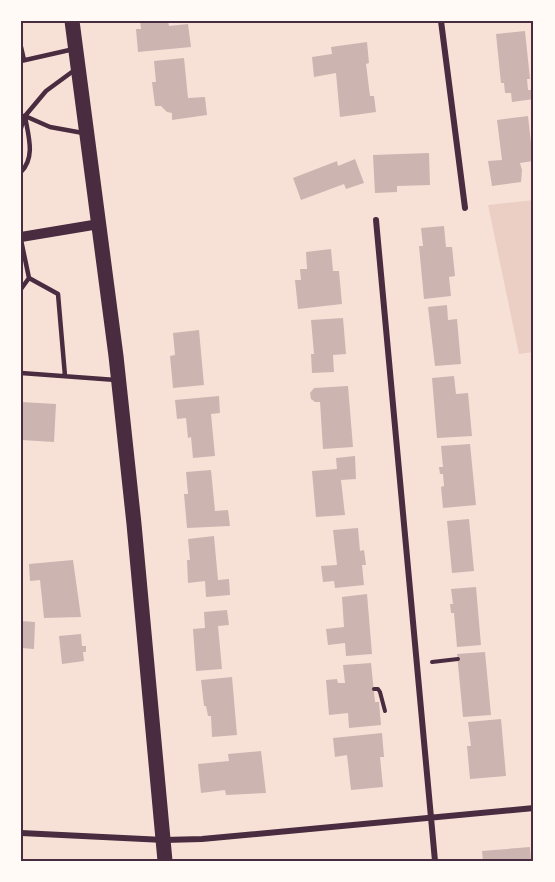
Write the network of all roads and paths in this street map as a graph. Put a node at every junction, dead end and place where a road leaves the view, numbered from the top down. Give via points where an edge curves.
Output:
1 (72, 21) edge
2 (441, 21) edge
3 (21, 47) edge
4 (76, 49) junction
5 (22, 61) edge
6 (78, 67) junction
7 (23, 116) edge
8 (21, 128) edge
9 (87, 134) junction
10 (21, 172) edge
11 (465, 207) dead end
12 (376, 220) dead end
13 (99, 224) junction
14 (21, 239) edge
15 (29, 278) junction
16 (21, 289) edge
17 (21, 373) edge
18 (65, 376) junction
19 (118, 380) junction
20 (458, 659) dead end
21 (432, 662) dead end
22 (374, 689) dead end
23 (385, 711) dead end
24 (534, 808) edge
25 (431, 819) junction
26 (21, 833) edge
27 (164, 840) junction
28 (165, 861) edge
29 (435, 861) edge

1 - 4 main road
2 - 11 street
3 - 5 lane
4 - 5 lane
4 - 6 main road
6 - 7 lane via 46,91
6 - 9 main road
7 - 8 lane
7 - 9 lane via 50,127
7 - 10 lane via 30,156
9 - 13 main road
12 - 25 street
13 - 14 street
13 - 19 main road
14 - 15 lane
15 - 16 lane
15 - 18 lane via 58,294
17 - 18 lane
18 - 19 lane
19 - 27 main road
20 - 21 path
22 - 23 path via 380,690
24 - 25 street
25 - 27 street
25 - 29 street
26 - 27 street
27 - 28 main road

